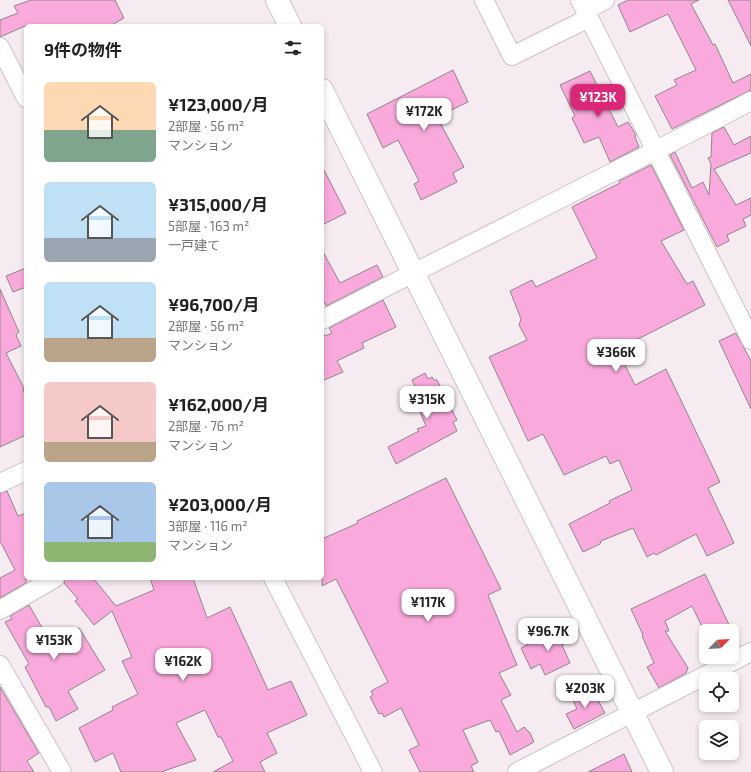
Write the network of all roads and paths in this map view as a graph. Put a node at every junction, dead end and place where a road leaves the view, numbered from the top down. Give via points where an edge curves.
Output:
1 (277, 0) edge
2 (484, 0) edge
3 (606, 0) edge
4 (584, 10) edge
5 (289, 24) edge
6 (2, 57) edge
7 (324, 94) edge
8 (24, 95) edge
9 (751, 101) edge
10 (656, 151) junction
11 (413, 273) junction
12 (324, 319) edge
13 (751, 340) edge
14 (24, 472) edge
15 (0, 483) edge
16 (51, 580) edge
17 (274, 580) edge
18 (0, 610) edge
19 (751, 652) edge
20 (0, 665) edge
21 (633, 713) junction
22 (62, 772) edge
23 (373, 772) edge
24 (517, 772) edge
25 (662, 772) edge

1 - 5 street
2 - 4 street via 512,56
3 - 4 street
4 - 10 street
6 - 8 street
7 - 11 street
9 - 10 street
10 - 11 street
10 - 13 street
11 - 12 street
11 - 21 street
14 - 15 street
16 - 18 street
17 - 23 street
19 - 21 street
20 - 22 street
21 - 24 street
21 - 25 street

